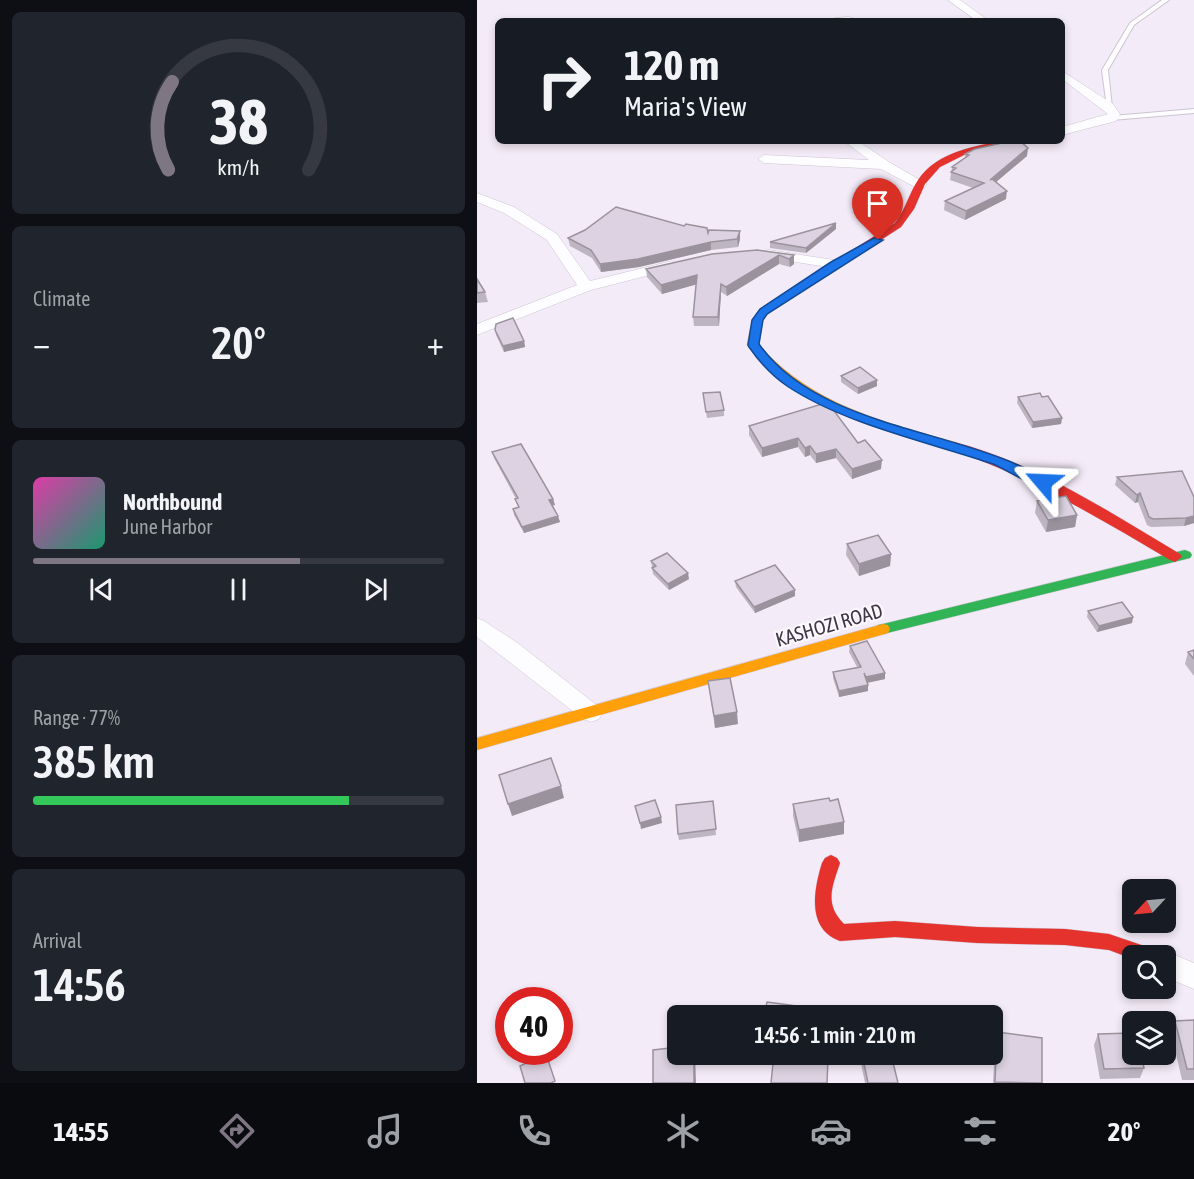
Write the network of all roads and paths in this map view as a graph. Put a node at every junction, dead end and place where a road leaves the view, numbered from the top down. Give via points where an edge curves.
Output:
1 (953, 0) edge
2 (1166, 0) edge
3 (980, 18) edge
4 (1065, 76) edge
5 (1194, 111) edge
6 (1110, 112) junction
7 (1065, 130) edge
8 (854, 144) edge
9 (994, 144) edge
10 (764, 159) dead end
11 (884, 165) junction
12 (920, 184) junction
13 (477, 196) edge
14 (758, 252) edge
15 (690, 261) edge
16 (834, 264) junction
17 (587, 287) junction
18 (477, 330) edge
19 (1194, 553) edge
20 (1175, 556) junction
21 (477, 626) edge
22 (591, 713) junction
23 (477, 744) edge
24 (831, 863) dead end
25 (1125, 945) edge
26 (1176, 969) edge
27 (1194, 976) edge

1 - 3 street
2 - 6 lane via 1132,24 1105,70
4 - 6 street
5 - 6 lane
6 - 7 street
8 - 11 street
9 - 12 street via 942,161 930,169
10 - 11 street
11 - 12 street
12 - 16 street via 910,211 897,225
13 - 17 street via 509,210 552,237
14 - 16 street
15 - 17 street
16 - 20 street via 763,311 757,320 753,345 768,365 792,384 848,412 1001,462
17 - 18 street
19 - 20 street, KASHOZI ROAD
20 - 22 street, KASHOZI ROAD via 895,626
21 - 22 street
22 - 23 street, KASHOZI ROAD
24 - 25 street via 821,906 824,919 840,933 895,929
26 - 27 street

